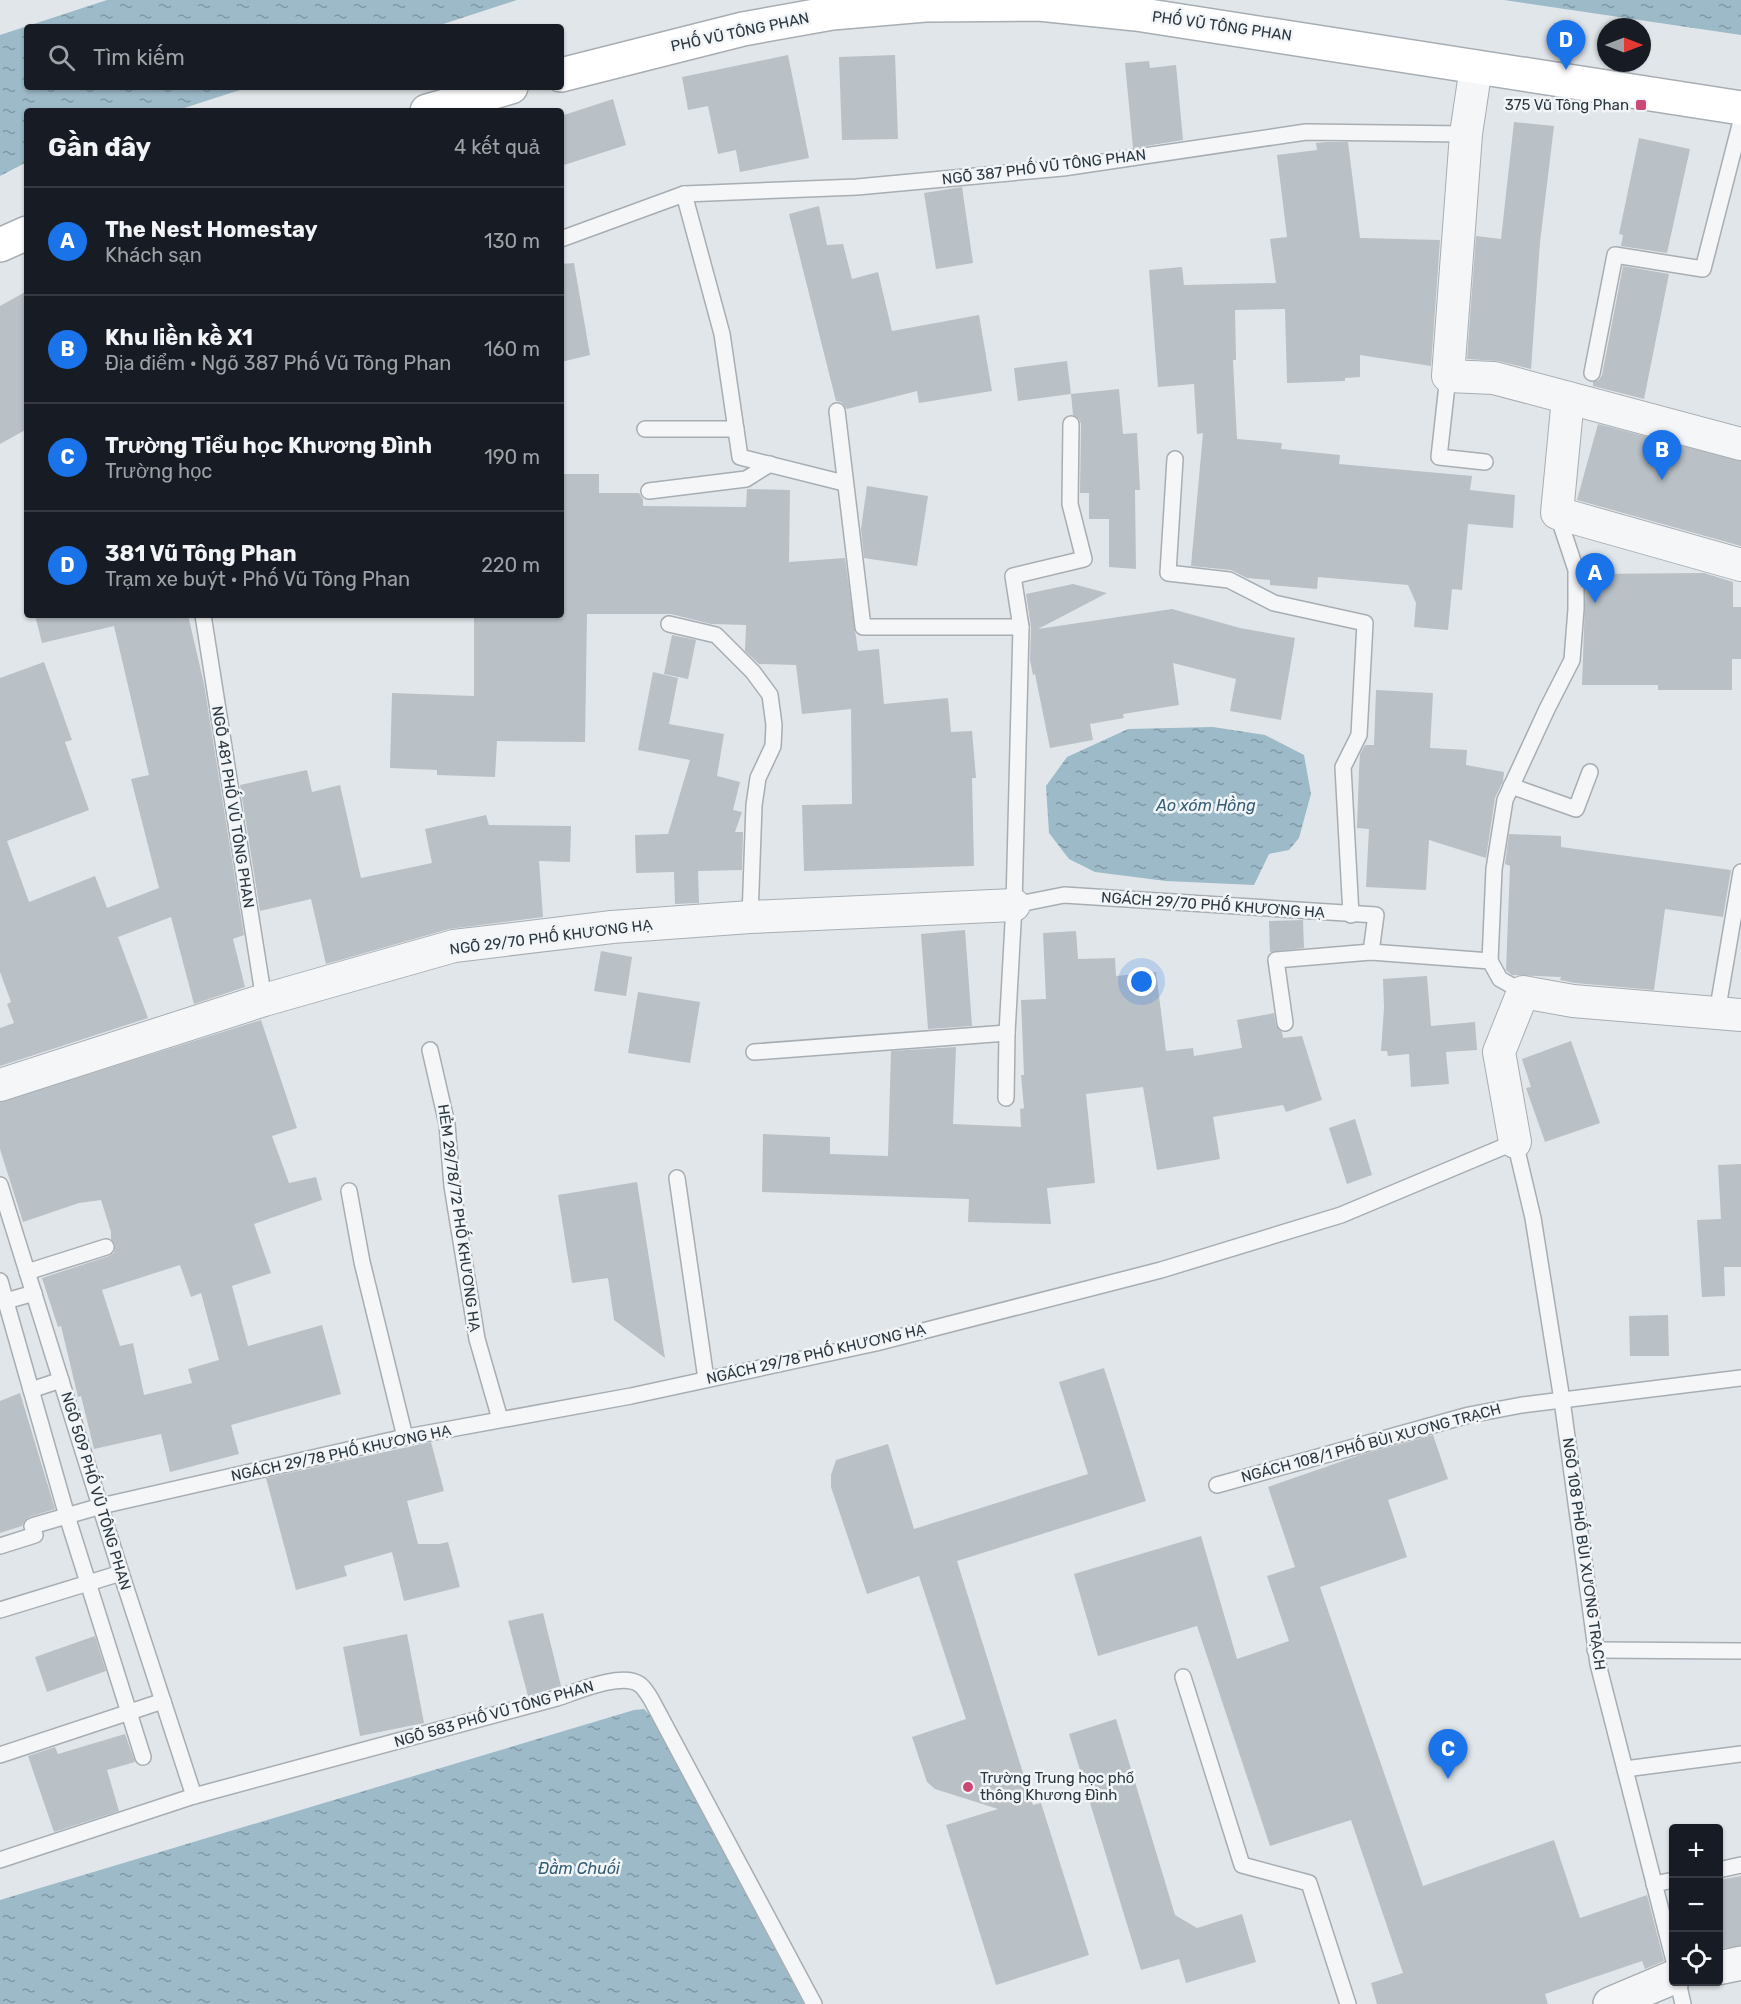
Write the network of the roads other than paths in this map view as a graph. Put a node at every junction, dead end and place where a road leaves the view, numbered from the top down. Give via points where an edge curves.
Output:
1 (1476, 67) junction
2 (564, 74) edge
3 (496, 97) edge
4 (442, 108) edge
5 (1741, 108) edge
6 (1741, 121) edge
7 (1466, 134) junction
8 (684, 194) junction
9 (24, 234) edge
10 (564, 238) edge
11 (0, 245) edge
12 (1592, 373) dead end
13 (1448, 376) junction
14 (1568, 398) junction
15 (837, 411) dead end
16 (1071, 424) dead end
17 (645, 429) dead end
18 (736, 429) junction
19 (1741, 444) edge
20 (1175, 459) dead end
21 (1485, 462) dead end
22 (770, 464) junction
23 (844, 483) junction
24 (649, 491) dead end
25 (1557, 513) junction
26 (1741, 564) edge
27 (203, 618) edge
28 (669, 624) dead end
29 (1021, 627) junction
30 (1590, 772) dead end
31 (1511, 786) junction
32 (1741, 872) edge
33 (1014, 905) junction
34 (1351, 915) junction
35 (750, 917) junction
36 (1371, 952) junction
37 (1490, 961) junction
38 (1523, 992) junction
39 (264, 1000) junction
40 (1729, 1014) edge
41 (1285, 1023) dead end
42 (1007, 1033) junction
43 (430, 1050) dead end
44 (753, 1052) dead end
45 (0, 1085) edge
46 (1006, 1098) dead end
47 (1515, 1142) junction
48 (677, 1178) dead end
49 (0, 1185) edge
50 (349, 1191) dead end
51 (4, 1212) edge
52 (106, 1247) dead end
53 (27, 1272) junction
54 (0, 1281) edge
55 (34, 1293) junction
56 (6, 1302) junction
57 (1741, 1378) edge
58 (706, 1379) junction
59 (61, 1380) junction
60 (31, 1390) junction
61 (1562, 1400) junction
62 (500, 1419) junction
63 (405, 1437) junction
64 (1216, 1485) dead end
65 (101, 1506) junction
66 (67, 1516) junction
67 (0, 1546) edge
68 (121, 1573) junction
69 (88, 1584) junction
70 (0, 1610) edge
71 (1595, 1650) junction
72 (1741, 1651) edge
73 (1183, 1677) dead end
74 (163, 1701) junction
75 (128, 1713) junction
76 (1741, 1754) edge
77 (0, 1755) edge
78 (143, 1757) dead end
79 (1624, 1769) junction
80 (194, 1796) junction
81 (0, 1860) edge
82 (1741, 1865) edge
83 (1723, 1869) edge
84 (1669, 1881) edge
85 (1654, 1884) junction
86 (1669, 1942) edge
87 (1741, 1964) edge
88 (1723, 1967) edge
89 (1669, 1979) edge
90 (1679, 1986) edge
91 (814, 2004) edge
92 (1348, 2004) edge
93 (1610, 2004) edge
94 (1683, 2004) edge

1 - 2 main road, PHỐ VŨ TÔNG PHAN via 1136,14 1039,4 959,4 832,13 743,29
1 - 5 main road, PHỐ VŨ TÔNG PHAN
1 - 7 street
3 - 4 main road
6 - 12 lane via 1703,269 1615,255
7 - 8 lane, NGÕ 387 PHỐ VŨ TÔNG PHAN via 1306,132 1063,168 857,187
7 - 13 street
8 - 10 lane, NGÕ 387 PHỐ VŨ TÔNG PHAN
8 - 18 lane via 722,334
9 - 11 main road
13 - 14 street via 1494,378
13 - 21 lane via 1439,457
14 - 19 street
14 - 25 street
15 - 23 lane
16 - 29 lane via 1070,504 1084,559 1012,576
17 - 18 lane
18 - 22 lane via 740,457
20 - 34 lane via 1168,573 1229,580 1274,603 1365,623 1359,735 1343,767
22 - 23 lane
22 - 24 lane via 746,479
23 - 29 lane via 863,627
25 - 26 street
25 - 31 lane via 1576,570 1572,660
27 - 39 lane, NGÕ 481 PHỐ VŨ TÔNG PHAN
28 - 35 lane via 716,635 770,695 773,746 758,778 754,805
29 - 33 lane
30 - 31 lane via 1576,809
31 - 37 lane via 1505,800 1494,868
32 - 40 lane
33 - 34 lane, NGÁCH 29/70 PHỐ KHƯƠNG HẠ via 1064,895
33 - 35 street, NGÕ 29/70 PHỐ KHƯƠNG HẠ
33 - 42 lane
34 - 36 lane, NGÁCH 29/70 PHỐ KHƯƠNG HẠ via 1376,915
35 - 39 street, NGÕ 29/70 PHỐ KHƯƠNG HẠ via 612,927 454,946
36 - 37 lane
36 - 41 lane via 1276,960
37 - 38 lane via 1500,980
38 - 40 street via 1573,1001
38 - 47 street via 1499,1052
39 - 45 street, NGÕ 29/70 PHỐ KHƯƠNG HẠ
42 - 44 lane
42 - 46 lane
43 - 62 lane, HẺM 29/78/72 PHỐ KHƯƠNG HẠ via 447,1124 452,1186 477,1339
47 - 58 lane, NGÁCH 29/78 PHỐ KHƯƠNG HẠ via 1341,1215 1161,1270 876,1342
47 - 61 lane, NGÕ 108 PHỐ BÙI XƯƠNG TRẠCH via 1533,1218
48 - 58 lane
49 - 51 lane, NGÕ 509 PHỐ VŨ TÔNG PHAN
50 - 63 lane via 362,1262
51 - 53 lane, NGÕ 509 PHỐ VŨ TÔNG PHAN
52 - 53 lane
53 - 55 lane, NGÕ 509 PHỐ VŨ TÔNG PHAN
54 - 56 lane
55 - 56 lane
55 - 59 lane, NGÕ 509 PHỐ VŨ TÔNG PHAN
56 - 60 lane
57 - 61 lane, NGÁCH 108/1 PHỐ BÙI XƯƠNG TRẠCH
58 - 62 lane, NGÁCH 29/78 PHỐ KHƯƠNG HẠ
59 - 60 lane
59 - 65 lane, NGÕ 509 PHỐ VŨ TÔNG PHAN
60 - 66 lane
61 - 64 lane, NGÁCH 108/1 PHỐ BÙI XƯƠNG TRẠCH via 1469,1415
61 - 71 lane, NGÕ 108 PHỐ BÙI XƯƠNG TRẠCH
62 - 63 lane, NGÁCH 29/78 PHỐ KHƯƠNG HẠ
63 - 65 lane, NGÁCH 29/78 PHỐ KHƯƠNG HẠ
65 - 66 lane, NGÁCH 29/78 PHỐ KHƯƠNG HẠ
65 - 68 lane, NGÕ 509 PHỐ VŨ TÔNG PHAN
66 - 67 lane, NGÁCH 29/78 PHỐ KHƯƠNG HẠ via 32,1526 35,1535
66 - 69 lane
68 - 69 lane
68 - 74 lane, NGÕ 509 PHỐ VŨ TÔNG PHAN
69 - 70 lane
69 - 75 lane
71 - 72 lane
71 - 79 lane, NGÕ 108 PHỐ BÙI XƯƠNG TRẠCH
73 - 92 lane via 1242,1864 1309,1883
74 - 75 lane
74 - 80 lane, NGÕ 509 PHỐ VŨ TÔNG PHAN
75 - 77 lane
75 - 78 lane
76 - 79 lane
79 - 85 lane, NGÕ 108 PHỐ BÙI XƯƠNG TRẠCH
80 - 81 lane, NGÕ 583 PHỐ VŨ TÔNG PHAN
80 - 91 lane, NGÕ 583 PHỐ VŨ TÔNG PHAN via 612,1681 637,1682 651,1699
82 - 83 lane
84 - 85 lane
85 - 86 lane, NGÕ 108 PHỐ BÙI XƯƠNG TRẠCH
87 - 88 street
89 - 93 street
90 - 94 lane

